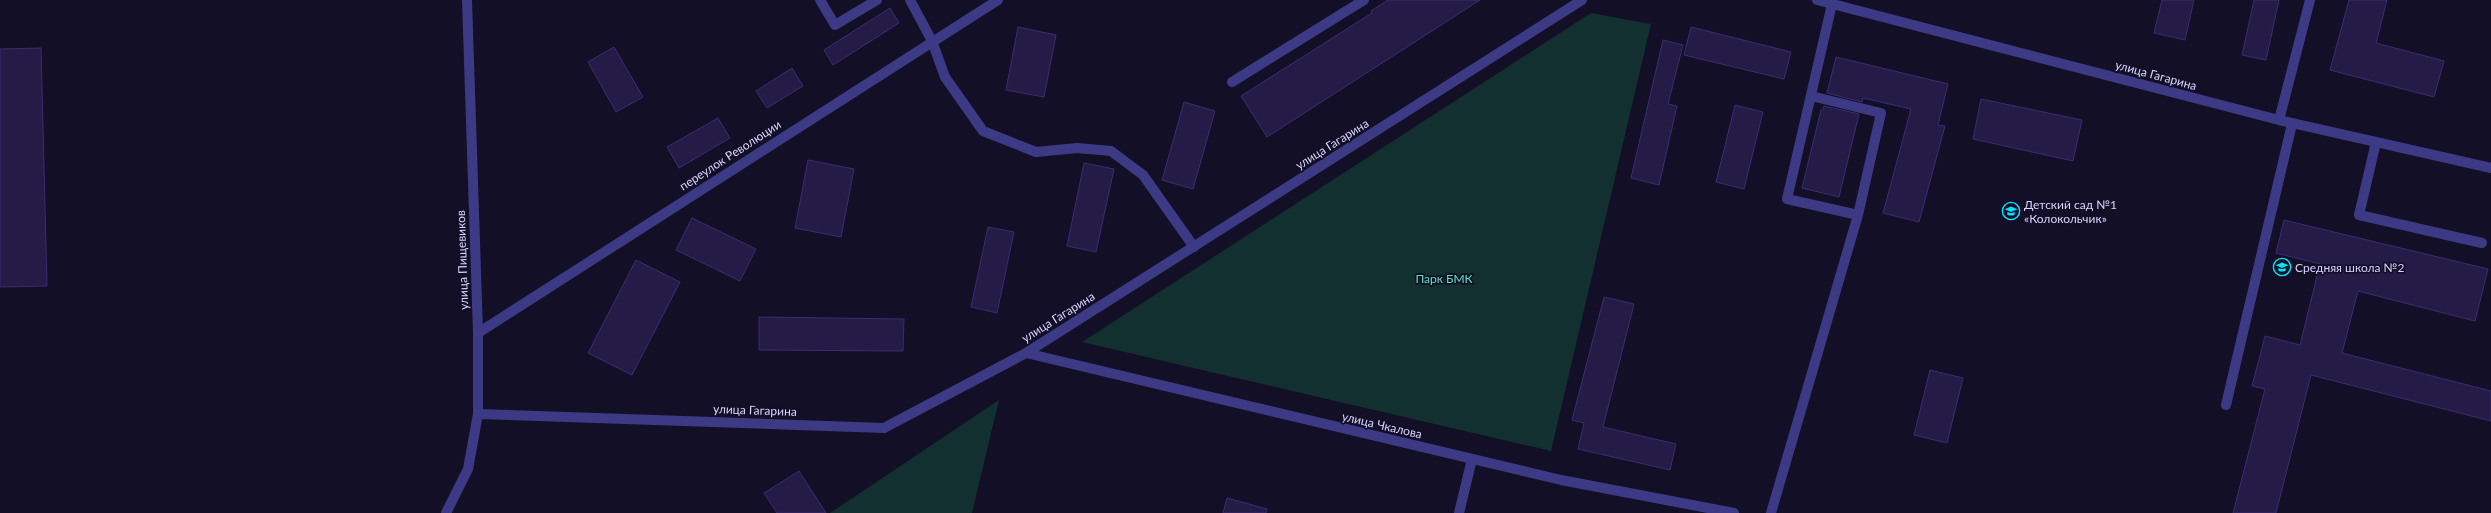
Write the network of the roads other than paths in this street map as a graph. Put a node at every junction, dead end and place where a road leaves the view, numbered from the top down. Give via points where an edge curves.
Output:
1 (467, 0) edge
2 (820, 0) edge
3 (877, 0) edge
4 (910, 0) edge
5 (998, 0) edge
6 (1364, 0) edge
7 (1582, 0) edge
8 (1817, 0) edge
9 (2310, 0) edge
10 (1832, 4) junction
11 (932, 41) junction
12 (1232, 82) dead end
13 (1811, 96) junction
14 (2279, 120) junction
15 (2292, 124) junction
16 (2376, 142) junction
17 (2491, 168) edge
18 (1858, 215) junction
19 (2482, 243) dead end
20 (1194, 247) junction
21 (478, 333) junction
22 (1026, 353) junction
23 (2226, 405) dead end
24 (478, 414) junction
25 (1472, 459) junction
26 (446, 513) edge
27 (1459, 513) edge
28 (1734, 513) edge
29 (1771, 513) edge

1 - 21 street, улица Пищевиков
2 - 3 street via 835,25
4 - 11 street
5 - 11 street, переулок Революции
6 - 12 street
7 - 20 street, улица Гагарина
8 - 10 street, улица Гагарина
9 - 14 street
10 - 13 street
10 - 14 street, улица Гагарина
11 - 20 street via 945,77 983,131 1036,152 1077,148 1111,151 1143,175
11 - 21 street, переулок Революции
13 - 18 street via 1881,113
13 - 18 street via 1787,199
14 - 15 street, улица Гагарина
15 - 16 street, улица Гагарина
15 - 23 street
16 - 17 street, улица Гагарина
16 - 19 street via 2359,215
18 - 29 street
20 - 22 street, улица Гагарина
21 - 24 street, улица Пищевиков
22 - 24 street, улица Гагарина via 884,428
22 - 25 street, улица Чкалова
24 - 26 street, улица Пищевиков via 468,469
25 - 27 street
25 - 28 street, улица Чкалова via 1560,480

